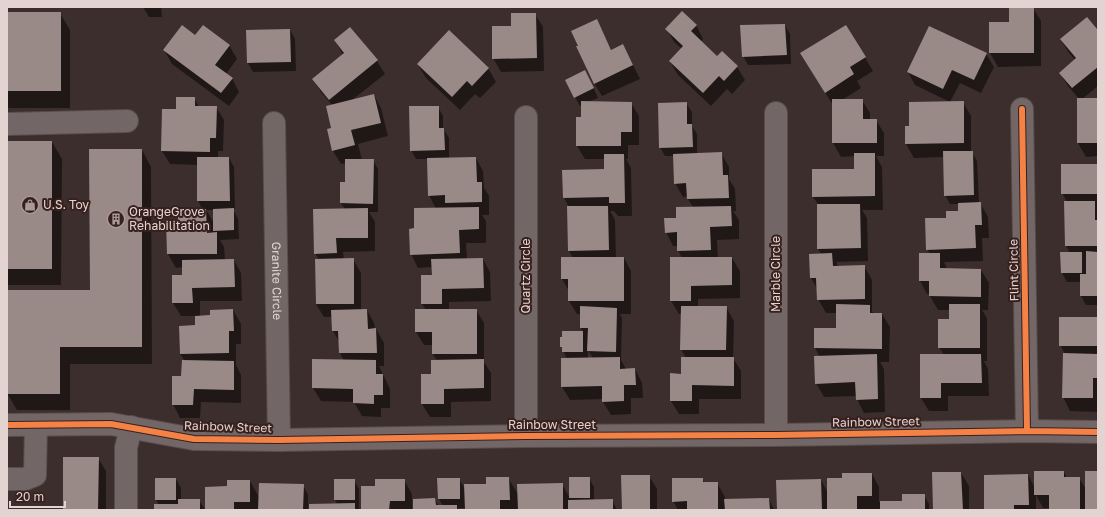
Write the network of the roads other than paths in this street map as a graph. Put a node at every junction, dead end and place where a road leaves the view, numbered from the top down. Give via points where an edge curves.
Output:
1 (1022, 109) dead end
2 (776, 113) dead end
3 (526, 117) dead end
4 (126, 122) dead end
5 (274, 123) dead end
6 (7, 124) edge
7 (7, 425) edge
8 (36, 425) junction
9 (130, 427) junction
10 (1027, 432) junction
11 (1098, 432) edge
12 (776, 435) junction
13 (526, 436) junction
14 (279, 440) junction
15 (7, 479) edge
16 (126, 510) edge

1 - 10 street, Flint Circle
2 - 12 street, Marble Circle
3 - 13 street, Quartz Circle
4 - 6 street
5 - 14 street, Granite Circle
7 - 8 street, Rainbow Street
8 - 9 street, Rainbow Street via 111,424
8 - 15 street via 35,475 25,479
9 - 14 street, Rainbow Street via 194,439
9 - 16 street via 126,448
10 - 11 street, Rainbow Street
10 - 12 street, Rainbow Street
12 - 13 street, Rainbow Street
13 - 14 street, Rainbow Street

